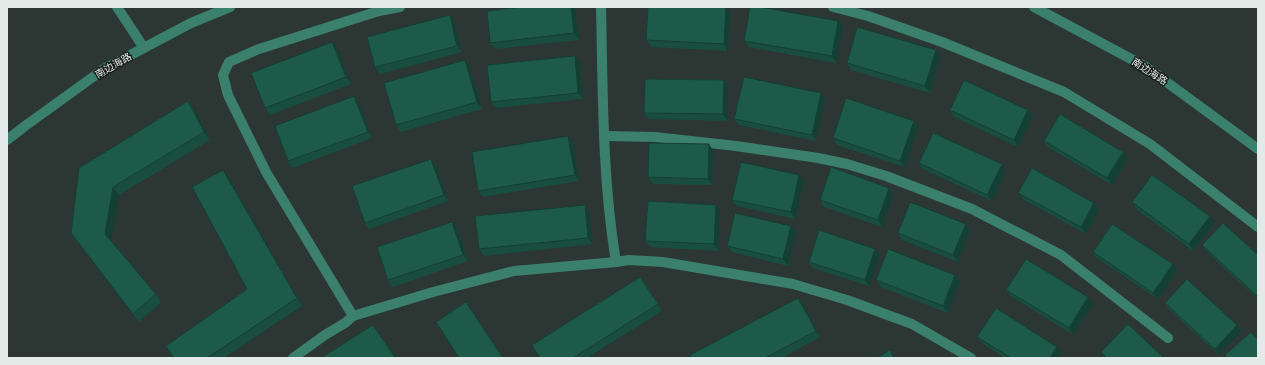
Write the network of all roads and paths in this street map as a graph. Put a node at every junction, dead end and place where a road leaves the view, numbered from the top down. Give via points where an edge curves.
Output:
1 (117, 7) edge
2 (230, 7) edge
3 (400, 7) edge
4 (601, 7) edge
5 (833, 7) edge
6 (1034, 7) edge
7 (144, 48) junction
8 (604, 136) junction
9 (7, 140) edge
10 (1258, 149) edge
11 (1258, 227) edge
12 (616, 262) junction
13 (353, 316) junction
14 (1168, 338) dead end
15 (293, 358) edge
16 (972, 358) edge

1 - 7 street
2 - 7 street, 南边海路 via 191,23
3 - 13 street via 379,11 259,49 229,62 223,75 228,96 266,172
4 - 8 street
5 - 11 street via 868,16 942,42 1064,92 1150,144
6 - 10 street, 南边海路 via 1146,67
7 - 9 street, 南边海路 via 104,70
8 - 12 street
8 - 14 street via 655,137 736,146 847,164 886,176 972,209 1061,255
12 - 13 street via 514,271
12 - 16 street via 663,262 793,284 847,300 912,324
13 - 15 street

